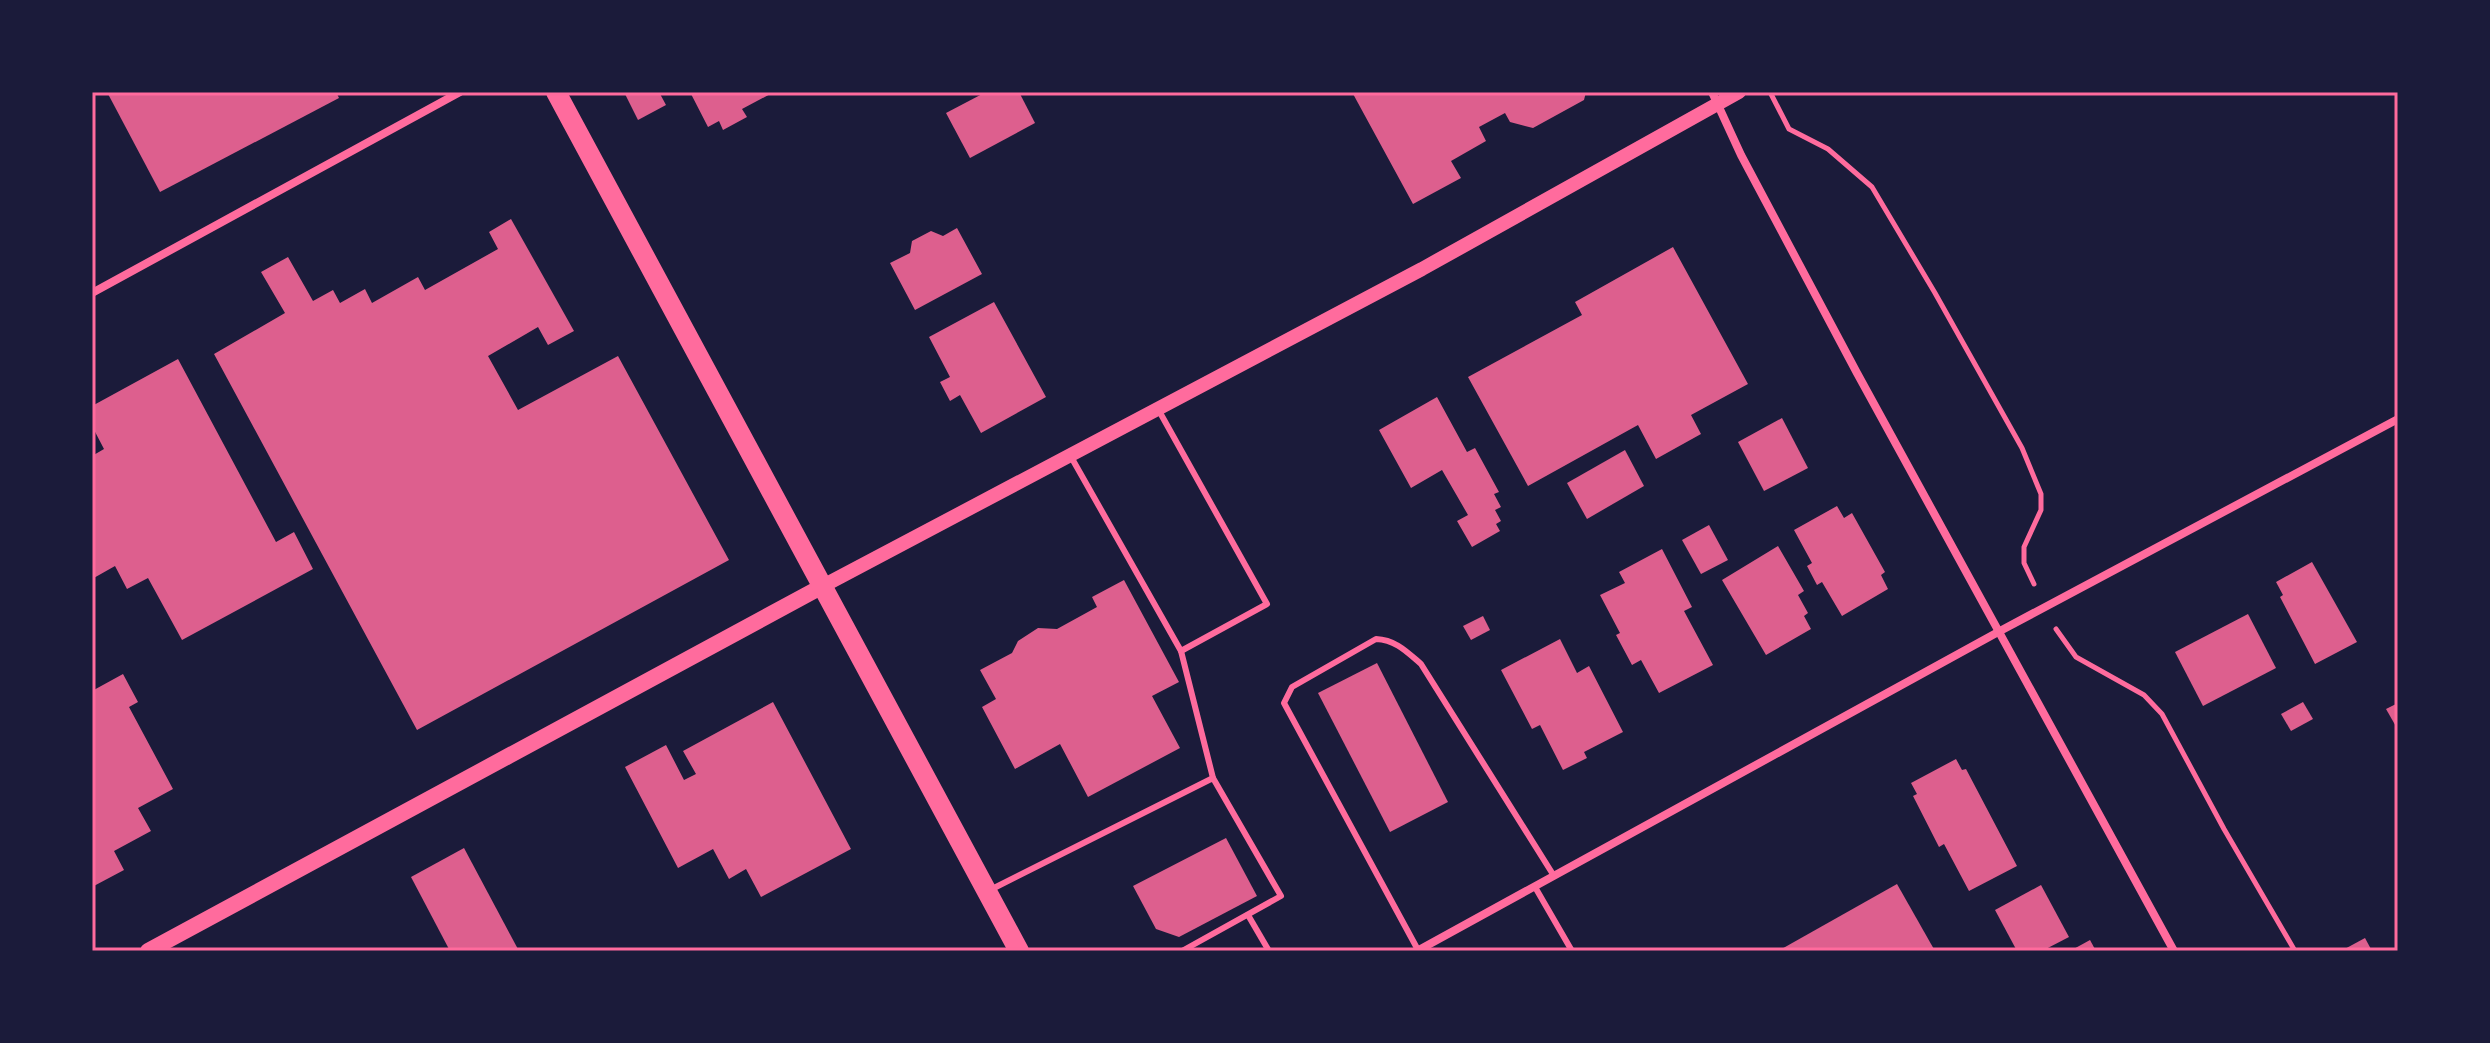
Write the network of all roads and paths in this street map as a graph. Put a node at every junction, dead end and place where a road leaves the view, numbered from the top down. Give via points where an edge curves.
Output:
1 (460, 92) edge
2 (556, 92) edge
3 (1739, 92) edge
4 (1770, 92) edge
5 (1715, 98) edge
6 (92, 293) edge
7 (1157, 408) junction
8 (2398, 419) edge
9 (1070, 455) junction
10 (821, 587) junction
11 (2045, 608) junction
12 (2000, 631) junction
13 (1181, 651) junction
14 (1213, 778) junction
15 (1554, 876) junction
16 (1535, 887) junction
17 (986, 892) junction
18 (1248, 915) junction
19 (148, 951) edge
20 (1019, 951) edge
21 (1182, 951) edge
22 (1269, 951) edge
23 (1417, 951) edge
24 (1572, 951) edge
25 (2174, 951) edge
26 (2295, 951) edge

1 - 6 street
2 - 10 main road
3 - 5 street
4 - 11 path via 1789,129 1828,149 1872,187 2022,448 2041,494 2024,563
5 - 7 street via 1422,269
5 - 12 street via 1850,360
7 - 9 street
7 - 13 lane via 1267,604
8 - 11 street
9 - 10 street
9 - 13 lane
10 - 17 main road
10 - 19 main road
11 - 12 street
11 - 26 path via 2076,657 2144,695 2162,714
12 - 15 street
12 - 25 street
13 - 14 lane
14 - 17 lane
14 - 18 lane via 1281,896
15 - 16 street
15 - 23 lane via 1421,664 1399,645 1376,639 1292,687 1284,703
16 - 23 street
16 - 24 lane
17 - 20 main road
18 - 21 lane
18 - 22 lane

